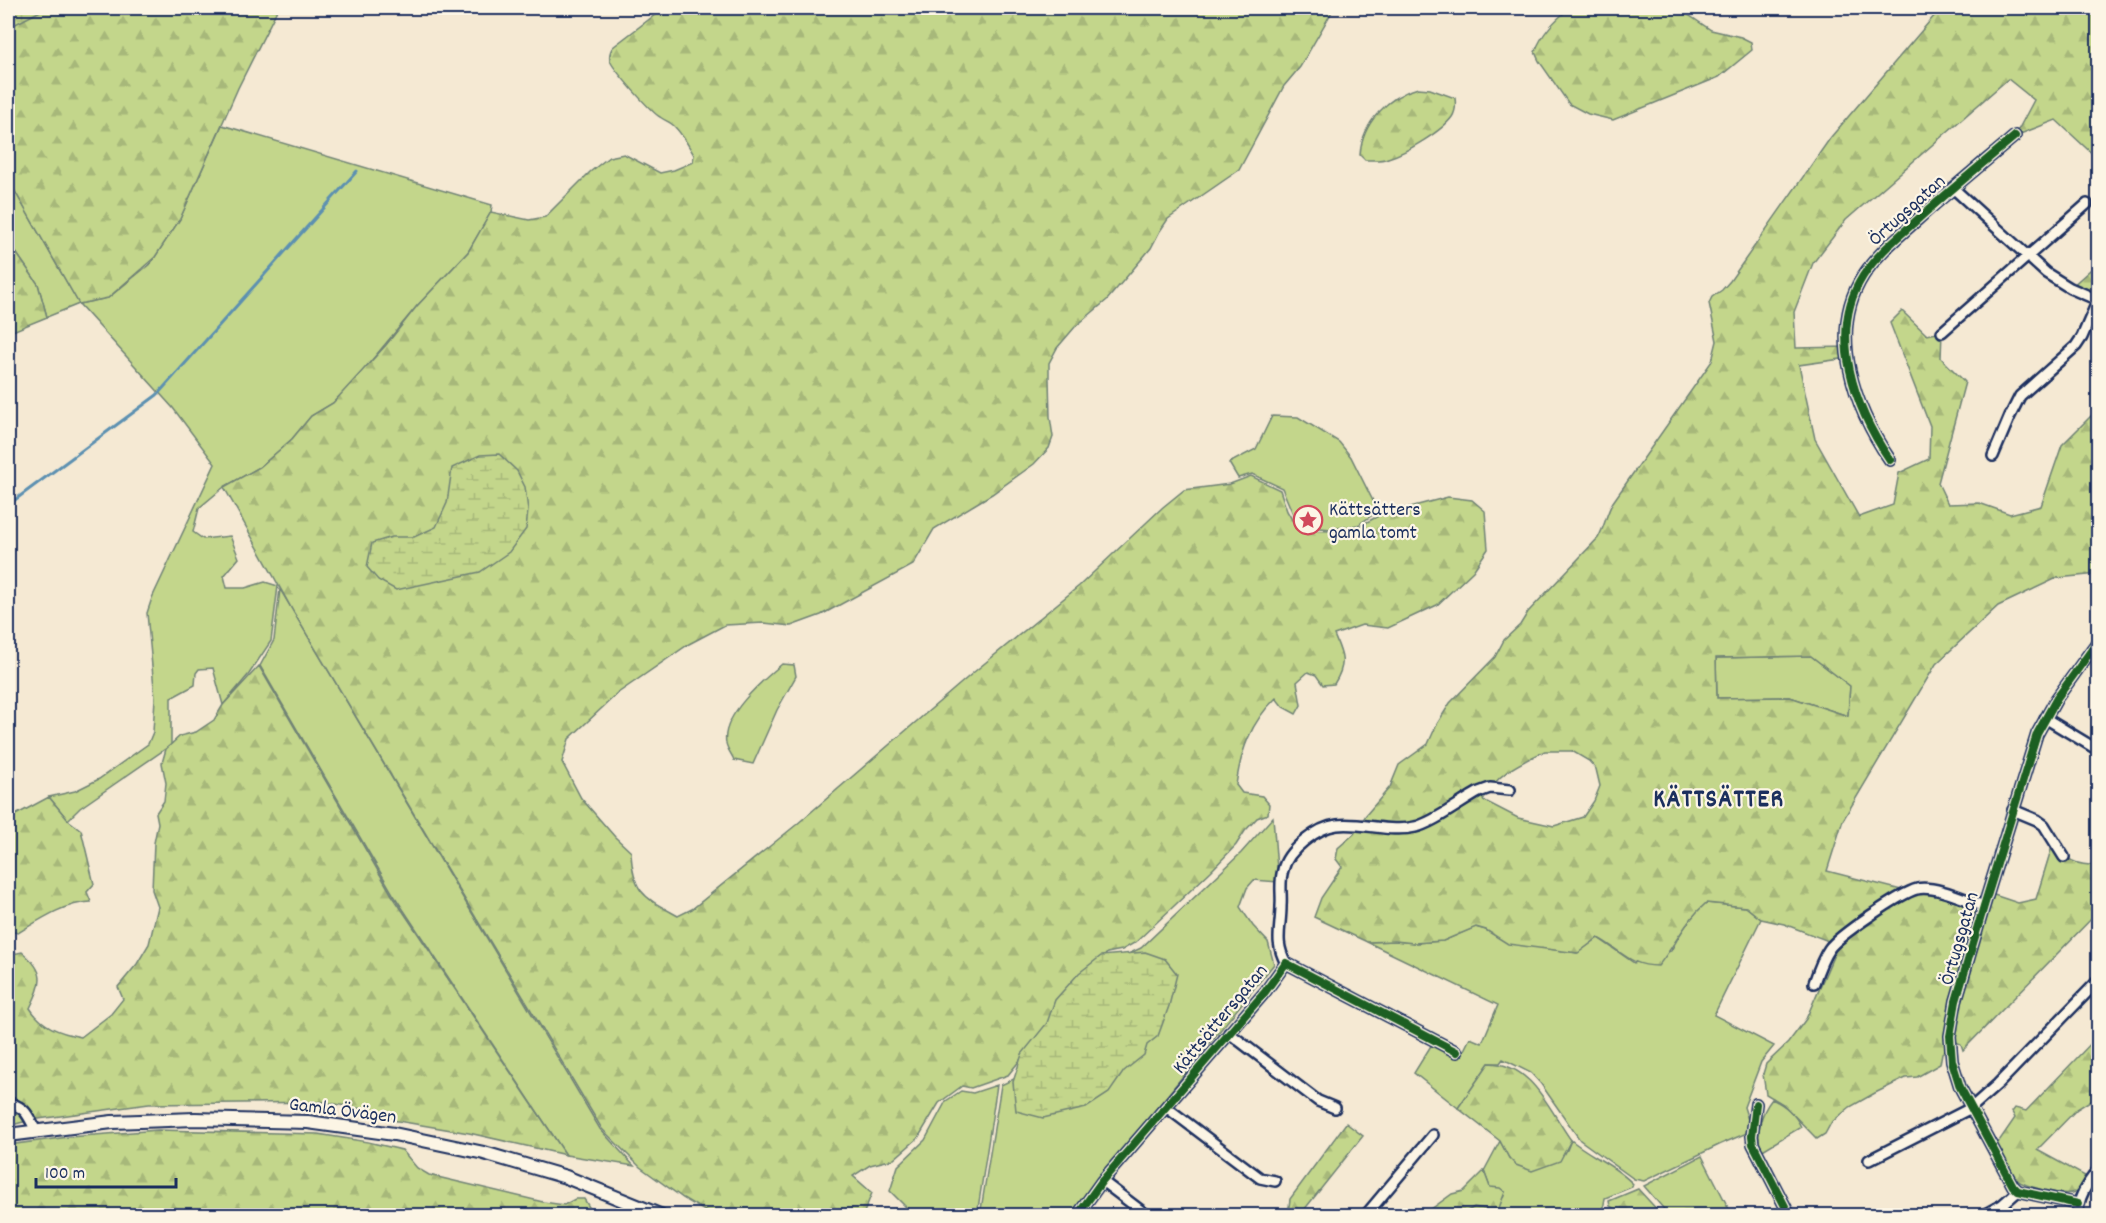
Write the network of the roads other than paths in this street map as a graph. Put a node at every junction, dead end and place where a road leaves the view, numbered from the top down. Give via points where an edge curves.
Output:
1 (2015, 136) dead end
2 (1953, 188) junction
3 (2087, 204) dead end
4 (2025, 256) junction
5 (2098, 300) edge
6 (1942, 332) dead end
7 (1993, 456) dead end
8 (1890, 460) dead end
9 (2098, 641) edge
10 (2045, 718) junction
11 (2098, 750) edge
12 (1510, 790) dead end
13 (2013, 810) junction
14 (2064, 857) dead end
15 (1984, 906) junction
16 (1286, 963) junction
17 (2098, 981) edge
18 (1814, 982) dead end
19 (1230, 1033) junction
20 (1457, 1052) dead end
21 (8, 1102) edge
22 (1756, 1104) dead end
23 (1166, 1107) junction
24 (1335, 1108) dead end
25 (1971, 1108) junction
26 (36, 1131) junction
27 (1433, 1134) dead end
28 (8, 1135) edge
29 (1869, 1160) dead end
30 (2098, 1170) edge
31 (1102, 1181) junction
32 (1275, 1181) dead end
33 (2018, 1191) junction
34 (2078, 1203) junction
35 (662, 1215) edge
36 (1077, 1215) edge
37 (1148, 1215) edge
38 (1365, 1215) edge
39 (1790, 1215) edge
40 (1982, 1215) edge
41 (2078, 1215) edge

1 - 2 street, Örtugsgatan
2 - 4 street, Örtugsgatan
2 - 8 street, Örtugsgatan via 1876,258 1850,307 1845,329 1853,379 1869,425
3 - 4 street
4 - 5 street, Örtugsgatan via 2070,288
4 - 6 street
5 - 7 street, Örtugsgatan via 2076,346 2020,396
9 - 10 street, Örtugsgatan
10 - 11 street
10 - 13 street, Örtugsgatan
12 - 16 street, Kättsättersgatan via 1490,788 1479,792 1415,827 1337,825 1322,829 1295,850 1283,867 1277,936
13 - 14 street via 2044,825
13 - 15 street, Örtugsgatan
15 - 18 street, Örtugsgatan via 1933,890 1916,889 1838,939 1829,948
15 - 25 street, Örtugsgatan via 1956,1000 1950,1036 1954,1071
16 - 19 street, Kättsättersgatan
16 - 20 street, Kättsättersgatan
17 - 25 street
19 - 23 street, Kättsättersgatan
19 - 24 street, Kättsättersgatan via 1318,1101
21 - 26 street via 27,1112
22 - 39 street via 1754,1144
23 - 31 street, Kättsättersgatan
23 - 32 street via 1260,1178
25 - 29 street
25 - 33 street, Örtugsgatan
26 - 28 main road, Gamla Övägen
26 - 35 main road, Gamla Övägen via 112,1122 236,1119 308,1122 386,1132 484,1153 566,1177
27 - 38 street
30 - 34 street
31 - 36 street, Kättsättersgatan
31 - 37 street
33 - 34 street
33 - 40 street
34 - 41 street

